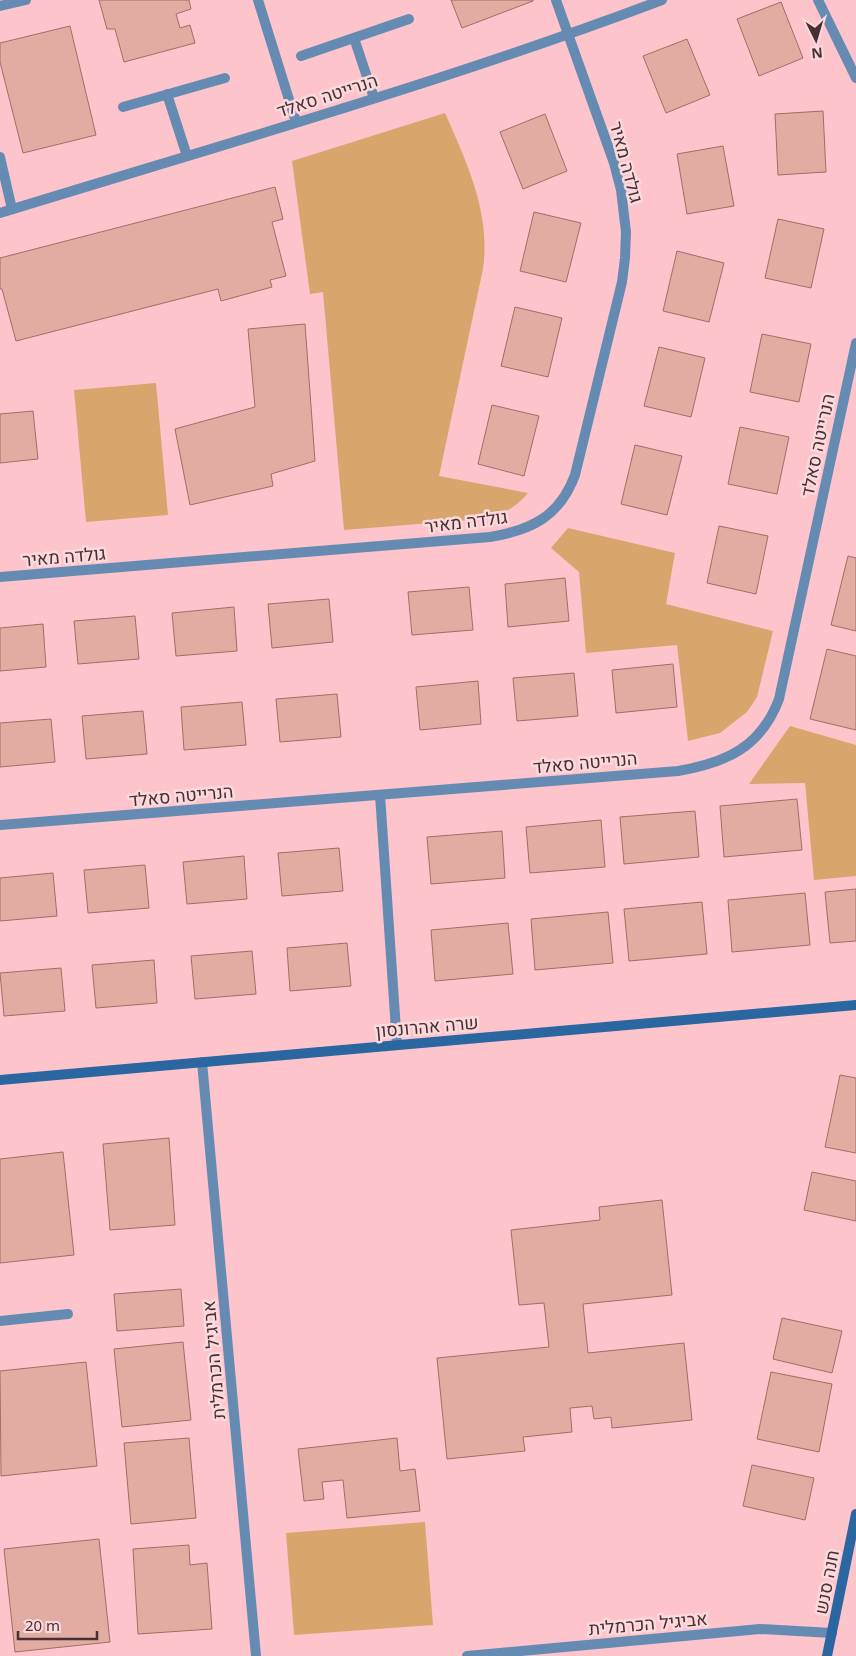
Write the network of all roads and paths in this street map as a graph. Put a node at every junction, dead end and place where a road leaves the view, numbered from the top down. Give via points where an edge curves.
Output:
1 (26, 0) edge
2 (258, 0) edge
3 (556, 0) edge
4 (662, 0) edge
5 (818, 0) edge
6 (0, 6) edge
7 (409, 19) dead end
8 (568, 34) junction
9 (354, 38) junction
10 (301, 56) dead end
11 (225, 78) dead end
12 (856, 78) edge
13 (167, 94) junction
14 (374, 98) junction
15 (122, 107) dead end
16 (296, 122) junction
17 (187, 156) junction
18 (0, 157) edge
19 (12, 210) junction
20 (0, 213) edge
21 (856, 343) edge
22 (0, 577) edge
23 (380, 795) junction
24 (0, 826) edge
25 (856, 1005) edge
26 (397, 1045) junction
27 (202, 1062) junction
28 (0, 1080) edge
29 (68, 1314) dead end
30 (0, 1321) edge
31 (856, 1514) edge
32 (832, 1633) junction
33 (256, 1656) edge
34 (467, 1656) edge
35 (827, 1656) edge

1 - 6 street
2 - 16 street
3 - 8 street, גולדה מאיר
4 - 8 street, הנרייטה סאלד
5 - 12 street
7 - 9 street
8 - 14 street, הנרייטה סאלד
8 - 22 street, גולדה מאיר via 614,163 624,204 626,245 622,282 575,475 566,496 551,513 519,531 490,537
9 - 10 street
9 - 14 street
11 - 13 street
13 - 15 street
13 - 17 street
14 - 16 street, הנרייטה סאלד
16 - 17 street, הנרייטה סאלד
17 - 19 street, הנרייטה סאלד
18 - 19 street
19 - 20 street, הנרייטה סאלד
21 - 23 street, הנרייטה סאלד via 779,699 760,734 725,758 678,771
23 - 24 street, הנרייטה סאלד
23 - 26 street
25 - 26 street, שרה אהרונסון
26 - 27 street, שרה אהרונסון
27 - 28 street, שרה אהרונסון
27 - 33 street, אביגיל הכרמלית
29 - 30 street
31 - 32 street, חנה סנש
32 - 34 street, אביגיל הכרמלית via 760,1629
32 - 35 street, חנה סנש

